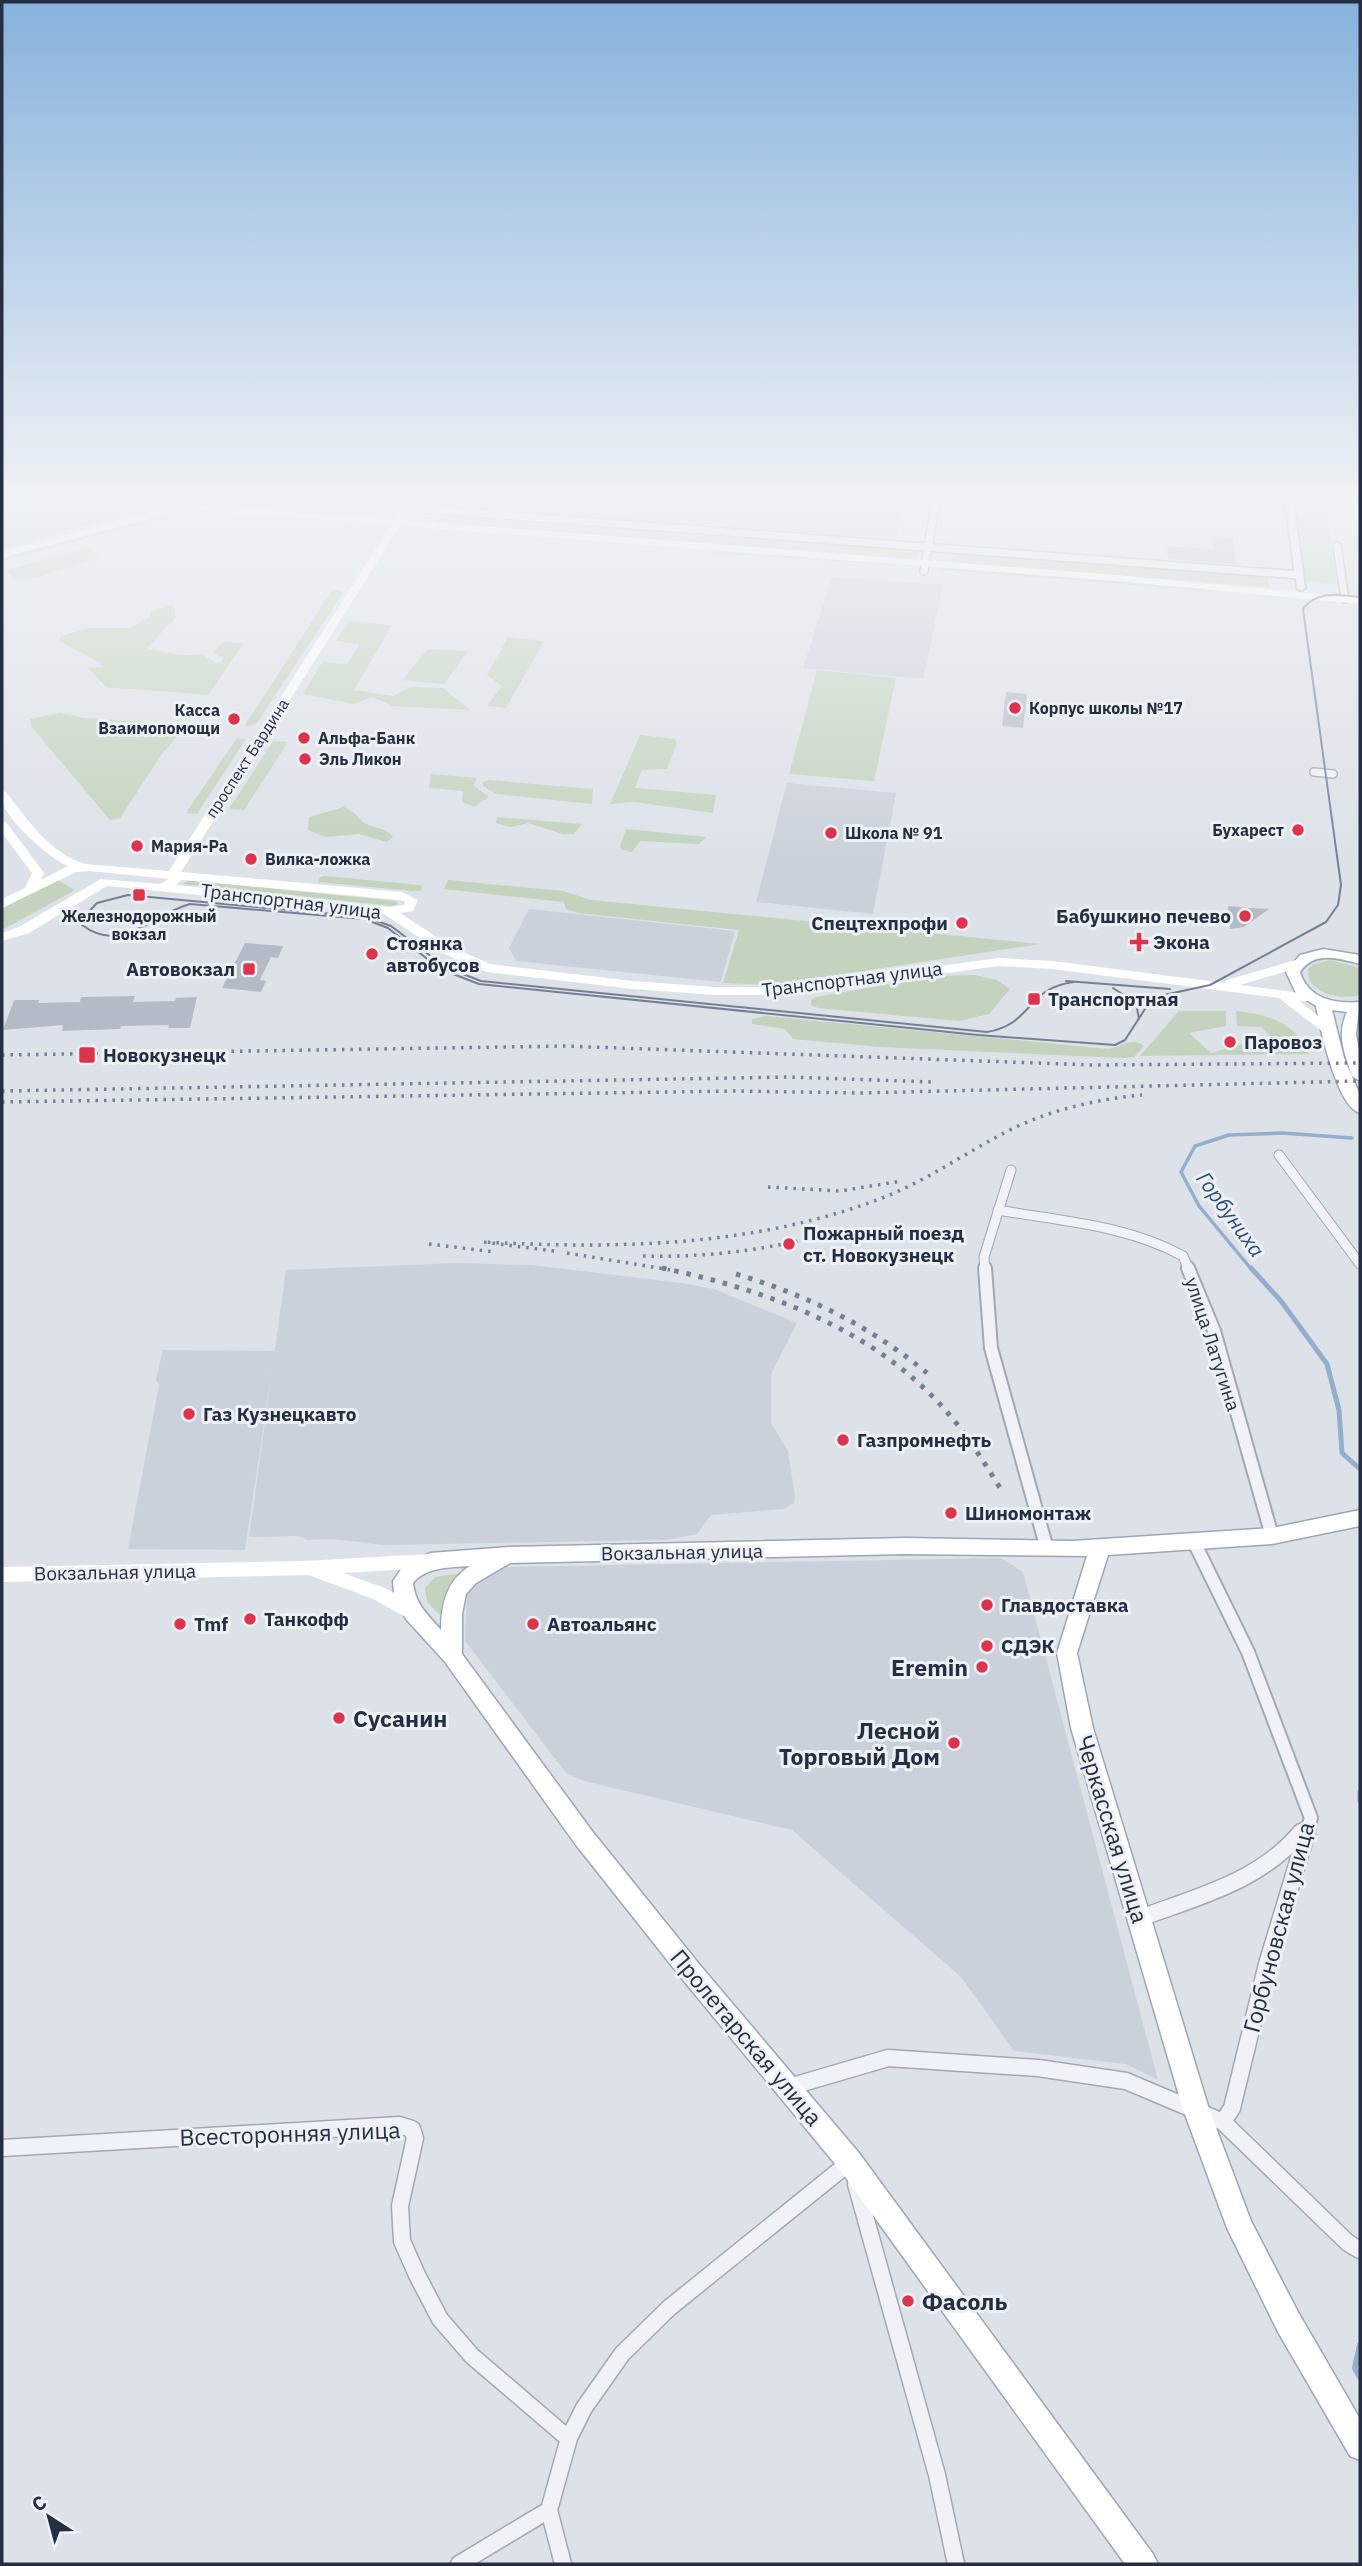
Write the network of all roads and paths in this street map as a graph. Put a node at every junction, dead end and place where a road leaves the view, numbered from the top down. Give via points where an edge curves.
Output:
1 (336, 620) edge
2 (1314, 772) dead end
3 (1333, 774) dead end
4 (2, 794) edge
5 (2, 825) edge
6 (86, 867) junction
7 (173, 874) junction
8 (105, 882) junction
9 (165, 886) junction
10 (31, 888) junction
11 (2, 904) edge
12 (410, 904) junction
13 (388, 911) junction
14 (2, 937) edge
15 (447, 950) junction
16 (1360, 960) edge
17 (1296, 964) junction
18 (1219, 985) junction
19 (1273, 991) junction
20 (1316, 1001) junction
21 (1356, 1015) edge
22 (1328, 1029) junction
23 (1360, 1076) edge
24 (1360, 1108) edge
25 (1279, 1155) dead end
26 (1011, 1170) dead end
27 (998, 1210) junction
28 (1360, 1264) edge
29 (1360, 1519) edge
30 (1272, 1536) junction
31 (1194, 1542) junction
32 (1100, 1548) junction
33 (1047, 1549) junction
34 (509, 1555) junction
35 (430, 1561) junction
36 (303, 1568) junction
37 (2, 1575) edge
38 (412, 1613) junction
39 (452, 1656) junction
40 (1311, 1818) junction
41 (1140, 1918) junction
42 (789, 2087) junction
43 (1196, 2109) junction
44 (1223, 2122) junction
45 (2, 2148) edge
46 (850, 2162) junction
47 (1354, 2246) edge
48 (569, 2439) junction
49 (1360, 2446) edge
50 (549, 2510) junction
51 (459, 2564) edge
52 (564, 2564) edge
53 (956, 2564) edge
54 (1143, 2564) edge

1 - 7 main road, проспект Бардина
2 - 3 street
4 - 6 main road via 57,859
5 - 10 main road via 38,873
6 - 7 main road, Транспортная улица
6 - 8 main road via 105,873
6 - 10 main road
7 - 9 main road, проспект Бардина via 176,880
7 - 12 main road, Транспортная улица via 402,896
8 - 9 main road, Транспортная улица
8 - 14 main road via 24,930
9 - 13 main road, Транспортная улица
10 - 11 main road
12 - 13 main road
12 - 15 main road, Транспортная улица
13 - 15 main road, Транспортная улица
15 - 18 main road, Транспортная улица via 505,972 715,991 789,991 998,962
16 - 17 main road via 1319,954
17 - 18 main road
17 - 20 main road via 1294,981
18 - 19 main road, Транспортная улица
19 - 20 main road, Транспортная улица
19 - 22 main road
20 - 21 main road
20 - 22 main road
21 - 23 main road via 1347,1037
22 - 24 main road
25 - 28 street
26 - 27 street
27 - 30 street, улица Латугина via 1156,1242 1183,1256 1214,1331
27 - 33 street via 984,1257 991,1348
29 - 30 main road, Вокзальная улица
30 - 31 main road, Вокзальная улица
31 - 32 main road, Вокзальная улица
31 - 40 street, Горбуновская улица via 1248,1652
32 - 33 main road, Вокзальная улица
32 - 41 main road, Черкасская улица via 1067,1653 1082,1728
33 - 34 main road, Вокзальная улица via 905,1546
34 - 35 main road, Вокзальная улица
34 - 39 main road via 466,1579 457,1594 452,1609
35 - 36 main road, Вокзальная улица
35 - 38 main road via 403,1581
36 - 37 main road, Вокзальная улица
36 - 38 main road, Пролетарская улица via 359,1585
38 - 39 main road, Пролетарская улица
39 - 42 main road, Пролетарская улица via 584,1838
40 - 41 street via 1295,1843 1261,1870
40 - 44 street, Горбуновская улица via 1267,1964 1232,2108
41 - 43 main road, Черкасская улица
42 - 43 street via 888,2058 1038,2068 1126,2081
42 - 46 main road, Пролетарская улица
43 - 44 street
43 - 49 main road, Черкасская улица via 1240,2228
44 - 47 street
45 - 48 street, Всесторонняя улица via 399,2125 412,2129 415,2138 400,2206 402,2241 417,2275 440,2319 472,2356
46 - 48 street via 650,2323 613,2363
46 - 53 street via 937,2474
46 - 54 main road, Пролетарская улица
48 - 50 street
50 - 51 street
50 - 52 street

